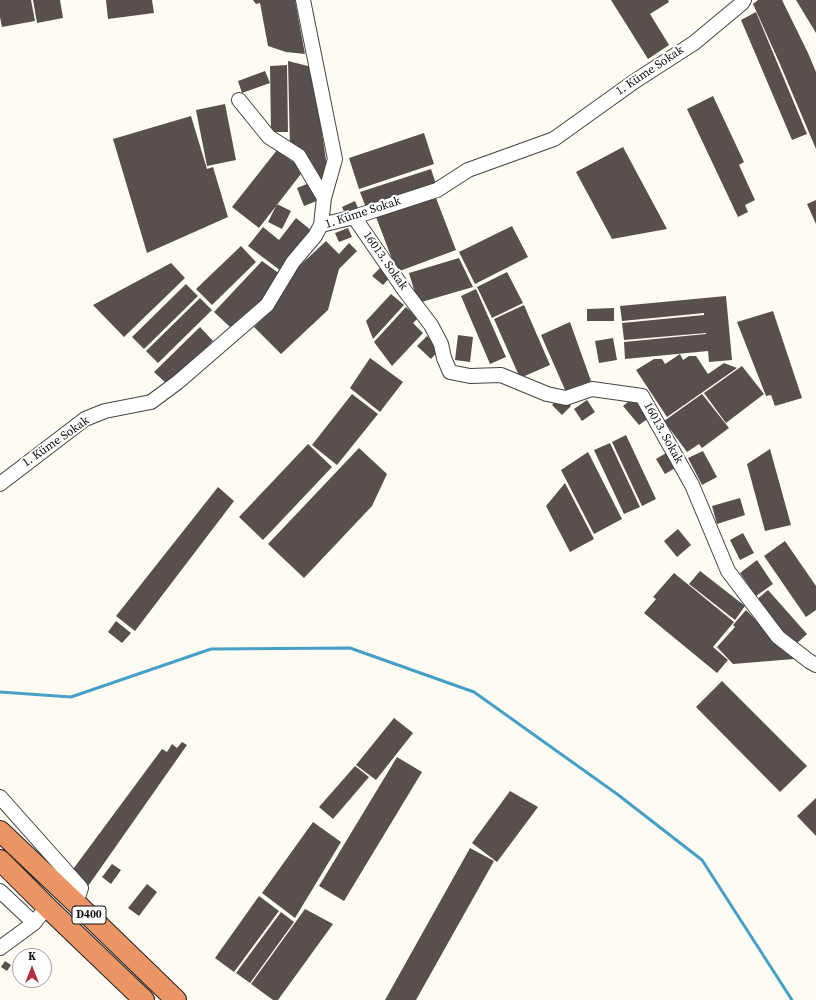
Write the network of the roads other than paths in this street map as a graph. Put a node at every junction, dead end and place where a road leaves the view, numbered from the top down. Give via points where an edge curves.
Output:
1 (303, 0) edge
2 (744, 0) edge
3 (239, 100) dead end
4 (324, 198) junction
5 (354, 216) junction
6 (321, 225) junction
7 (0, 484) edge
8 (816, 665) edge
9 (0, 797) edge
10 (0, 831) edge
11 (0, 860) edge
12 (0, 891) edge
13 (76, 903) junction
14 (47, 907) junction
15 (34, 923) junction
16 (0, 948) edge
17 (144, 1000) edge
18 (176, 1000) edge

1 - 4 street via 335,159
2 - 5 street, 1. Küme Sokak via 694,43 634,81 554,139 468,170 437,190
3 - 4 street via 269,136 299,156
4 - 6 street
5 - 6 street, 1. Küme Sokak
5 - 8 street, 16013. Sokak via 431,325 441,344 450,372 470,376 501,375 547,394 566,398 592,389 642,396 692,485 728,571 778,637
6 - 7 street, 1. Küme Sokak via 293,262 267,305 178,382 151,402 105,411 85,419
9 - 13 street via 81,888
10 - 13 highway, D400
11 - 14 highway, D400
12 - 15 street
13 - 18 highway, D400
14 - 15 street
14 - 17 highway, D400
15 - 16 street

